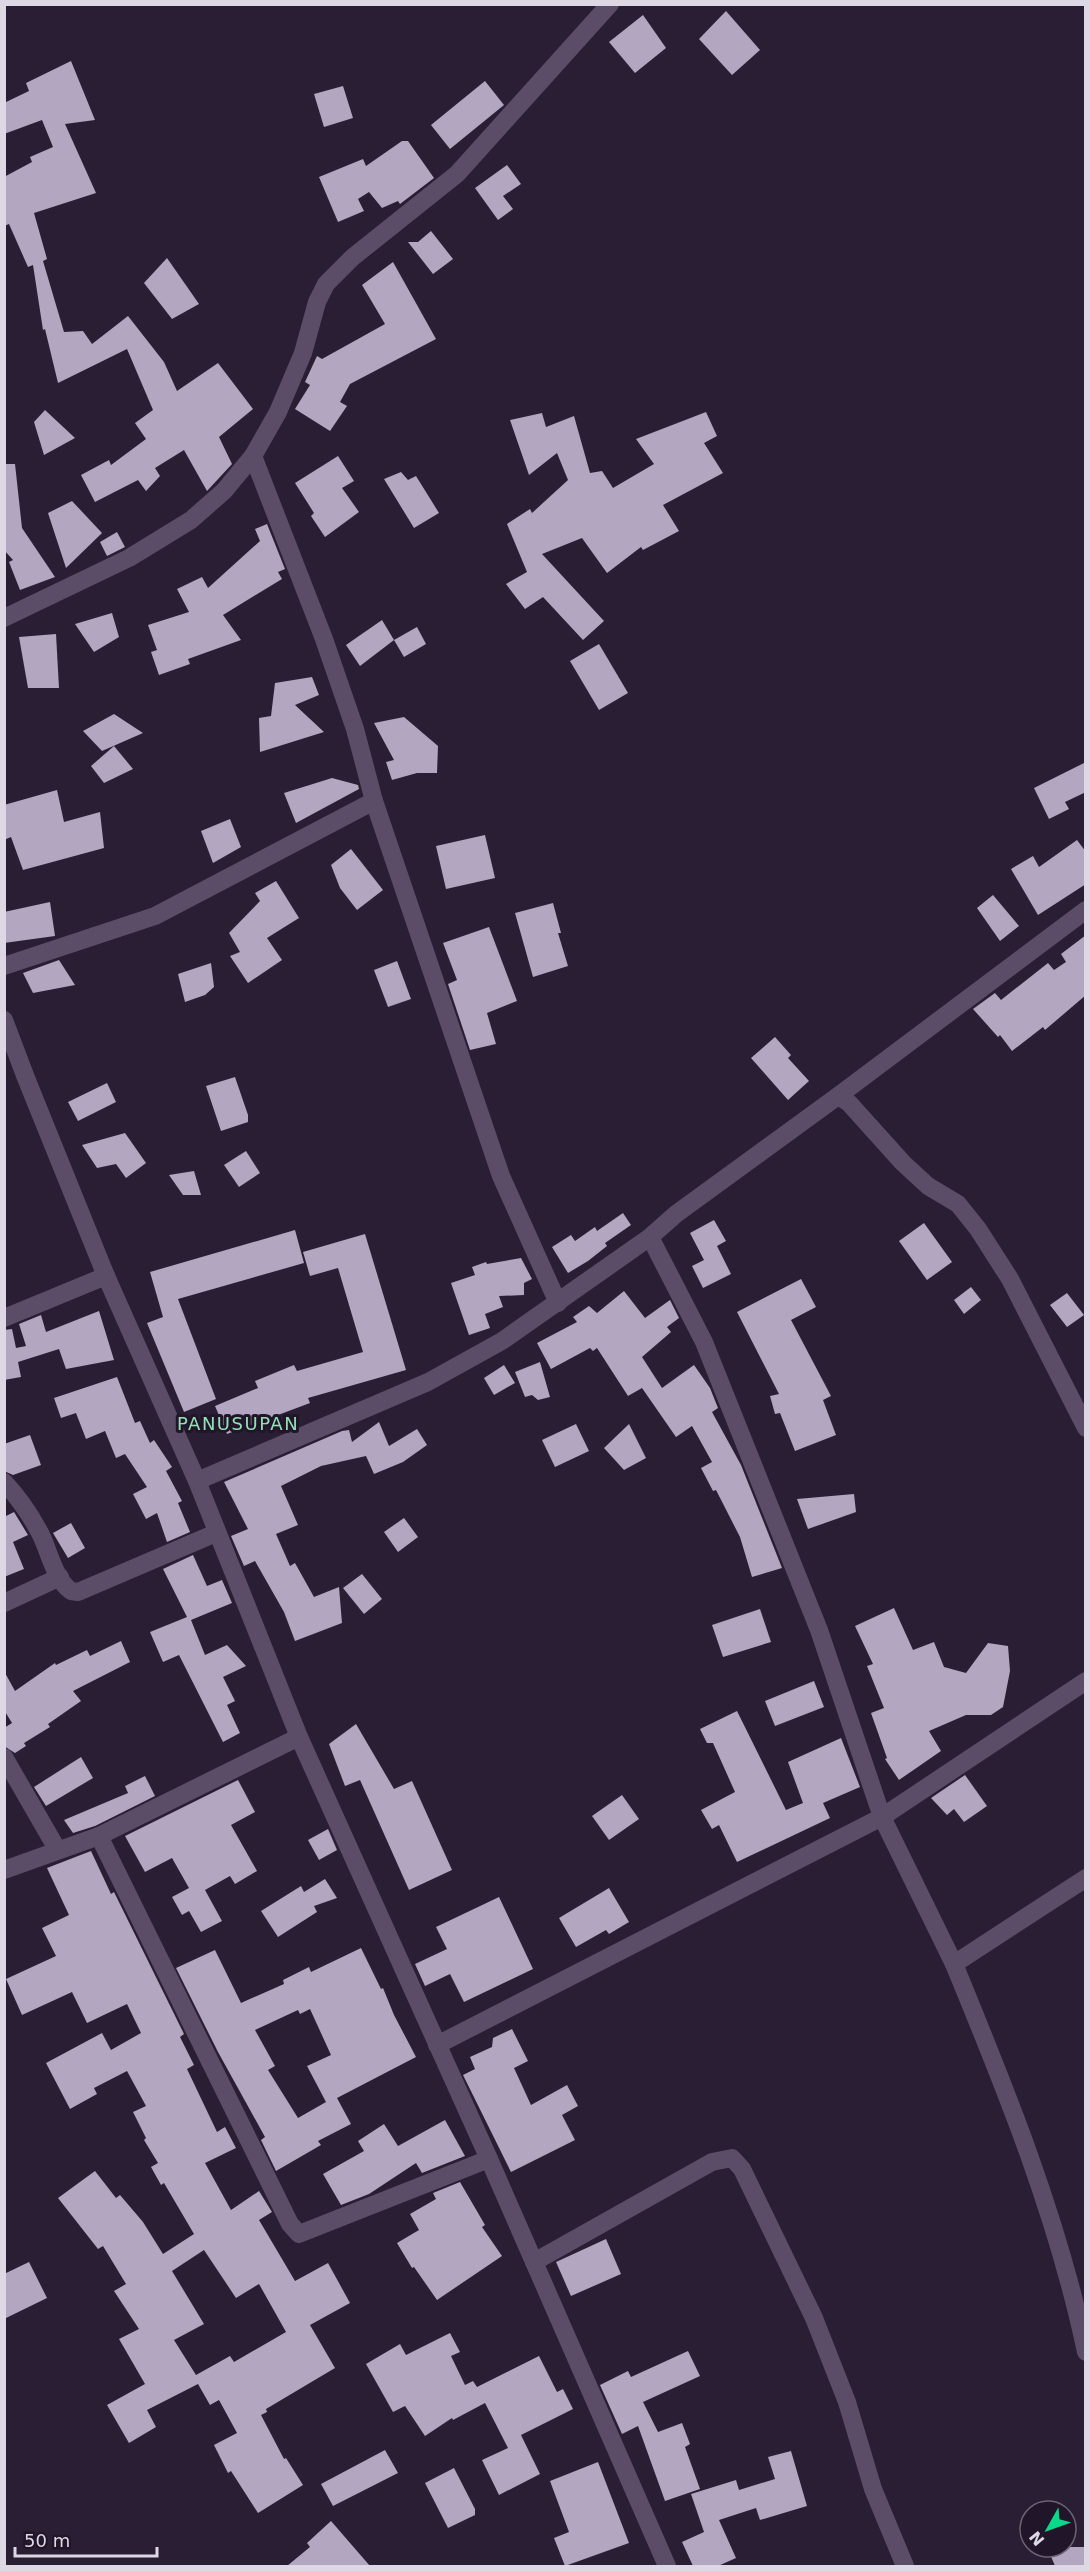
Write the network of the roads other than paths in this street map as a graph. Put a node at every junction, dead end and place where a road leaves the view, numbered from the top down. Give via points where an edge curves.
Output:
1 (610, 4) edge
2 (253, 456) junction
3 (4, 618) edge
4 (374, 801) junction
5 (1084, 915) edge
6 (4, 966) edge
7 (4, 1020) edge
8 (838, 1096) junction
9 (650, 1237) junction
10 (106, 1276) junction
11 (558, 1303) junction
12 (4, 1318) edge
13 (1086, 1428) edge
14 (197, 1481) junction
15 (4, 1482) edge
16 (216, 1533) junction
17 (60, 1577) junction
18 (4, 1603) edge
19 (1086, 1681) edge
20 (299, 1737) junction
21 (4, 1757) edge
22 (882, 1817) junction
23 (99, 1836) junction
24 (57, 1849) junction
25 (4, 1870) edge
26 (1086, 1878) edge
27 (954, 1964) junction
28 (437, 2044) junction
29 (489, 2159) junction
30 (534, 2262) junction
31 (1086, 2352) edge
32 (667, 2566) edge
33 (905, 2566) edge

1 - 2 street via 457,174 353,256 326,284 278,412
2 - 3 street via 224,491 191,520 129,558
2 - 4 street via 324,639 355,729
4 - 6 street via 155,916
4 - 11 street via 501,1176
5 - 8 street
7 - 10 street
8 - 9 street
8 - 13 street via 849,1102 928,1186 958,1204 978,1229 1010,1279
9 - 11 street
9 - 22 street via 704,1342 819,1630
10 - 12 street
10 - 14 street
11 - 14 street via 502,1341 428,1382
14 - 16 street
15 - 17 street via 40,1532
16 - 17 street via 78,1592 67,1588
16 - 20 street
17 - 18 street
19 - 22 street
20 - 23 street
20 - 28 street
21 - 24 street
22 - 27 street
22 - 28 street
23 - 24 street
23 - 29 street via 290,2224 299,2234
24 - 25 street
26 - 27 street
27 - 31 street via 1012,2104 1076,2306
28 - 29 street
29 - 30 street
30 - 32 street
30 - 33 street via 706,2165 732,2158 742,2169 814,2318 847,2402 873,2489

